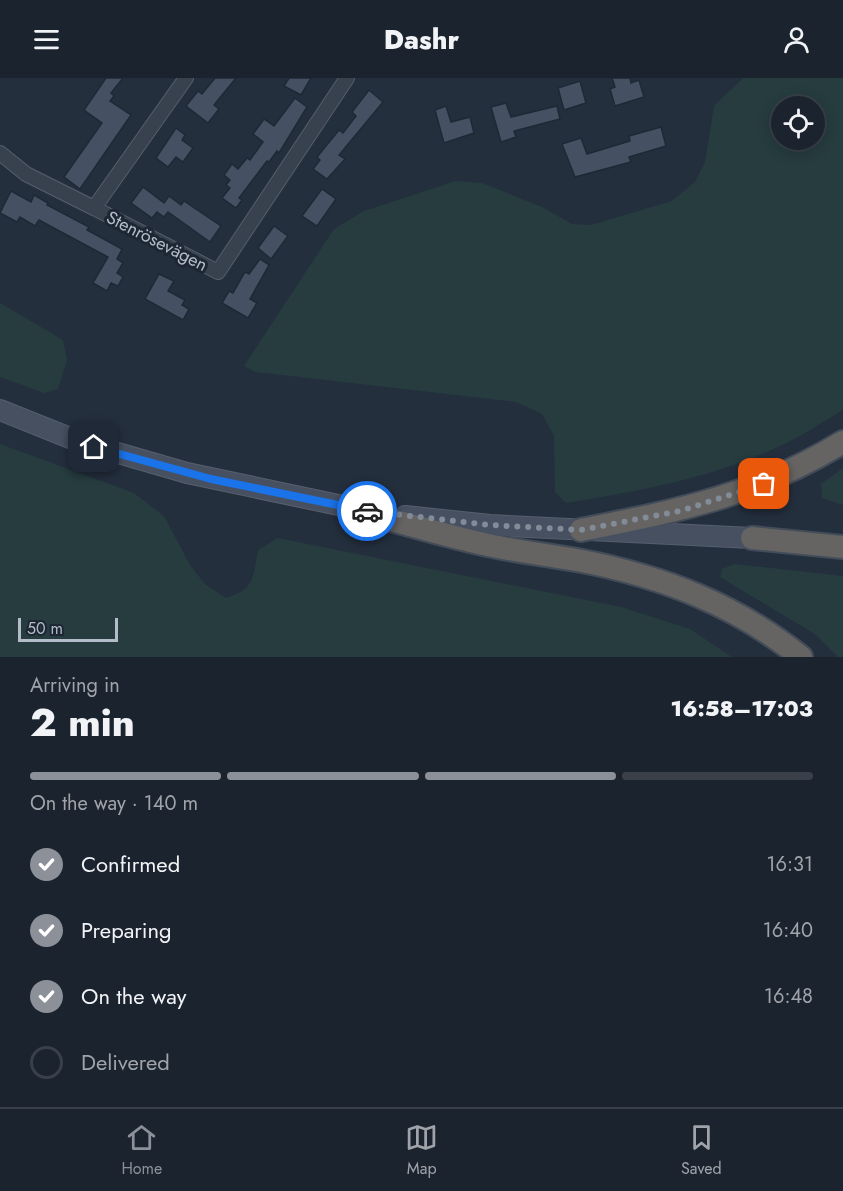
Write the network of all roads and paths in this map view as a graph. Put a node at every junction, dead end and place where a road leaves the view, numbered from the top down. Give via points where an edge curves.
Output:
1 (186, 78) edge
2 (347, 78) edge
3 (0, 153) edge
4 (94, 208) junction
5 (0, 410) edge
6 (843, 442) edge
7 (351, 509) junction
8 (581, 530) junction
9 (752, 538) junction
10 (843, 539) edge
11 (843, 547) edge
12 (801, 657) edge

1 - 4 street, Stenrösevägen
2 - 4 street, Stenrösevägen via 218,272
3 - 4 street via 26,174
5 - 7 main road via 109,451 211,479
6 - 8 highway via 779,478 738,494 680,511
7 - 8 main road via 459,522
7 - 12 highway via 488,545 652,577 719,603 755,623
8 - 9 main road
9 - 10 highway
9 - 11 highway

